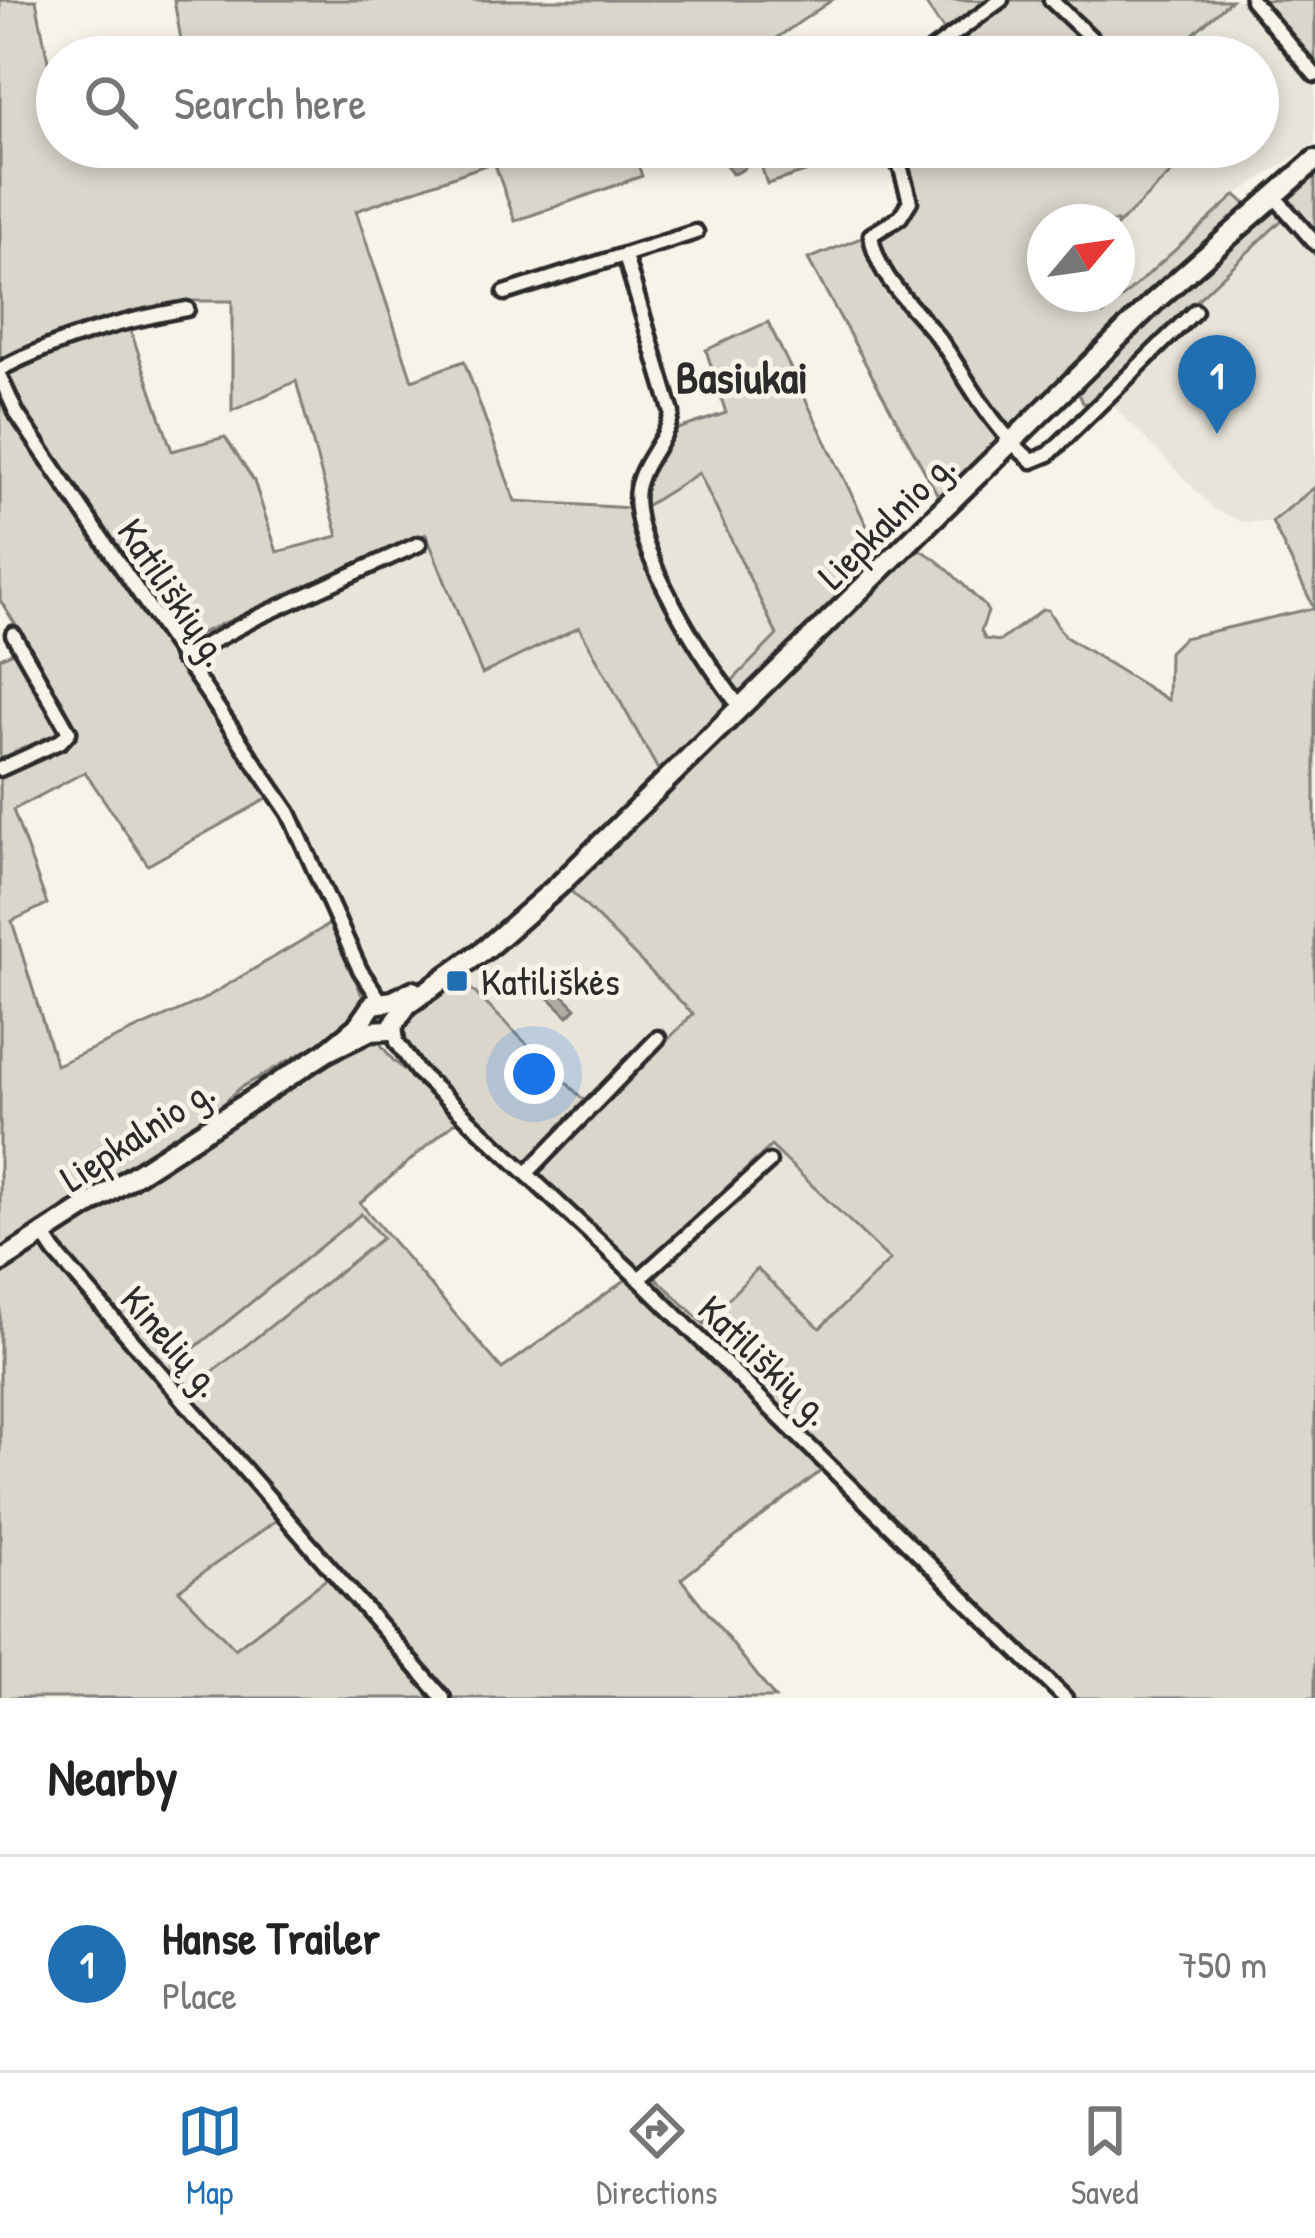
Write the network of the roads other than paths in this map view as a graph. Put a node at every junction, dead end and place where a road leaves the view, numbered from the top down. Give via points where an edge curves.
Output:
1 (1001, 0) edge
2 (1052, 0) edge
3 (1252, 0) edge
4 (952, 36) edge
5 (1089, 36) edge
6 (1315, 75) edge
7 (1315, 160) edge
8 (900, 168) edge
9 (1274, 196) junction
10 (695, 232) dead end
11 (1315, 243) edge
12 (625, 256) junction
13 (505, 293) dead end
14 (187, 309) dead end
15 (1196, 311) dead end
16 (0, 374) edge
17 (1010, 443) junction
18 (419, 544) dead end
19 (13, 634) dead end
20 (181, 658) junction
21 (741, 708) junction
22 (0, 769) edge
23 (381, 1016) junction
24 (658, 1038) dead end
25 (769, 1162) dead end
26 (527, 1173) junction
27 (43, 1234) junction
28 (0, 1262) edge
29 (639, 1279) junction
30 (443, 1698) edge
31 (1065, 1698) edge

1 - 4 street
2 - 5 street
3 - 6 street
7 - 9 highway, Liepkalnio g.
8 - 17 street via 910,201 871,235 882,270
9 - 11 street
9 - 17 highway, Liepkalnio g.
10 - 12 street
12 - 13 street
12 - 21 street via 672,412 641,473 636,514 686,627
14 - 16 street via 74,334
15 - 17 street via 1049,454 1032,461
16 - 20 street, Katiliškių g. via 17,414
17 - 21 highway, Liepkalnio g.
18 - 20 street
19 - 22 street via 69,732
20 - 23 street, Katiliškių g. via 289,813
21 - 23 highway, Liepkalnio g. via 506,930
23 - 26 street, Katiliškių g. via 402,1061
23 - 27 highway, Liepkalnio g.
24 - 26 street
25 - 29 street
26 - 29 street, Katiliškių g.
27 - 28 highway, Liepkalnio g.
27 - 30 street, Kinelių g.
29 - 31 street, Katiliškių g.

